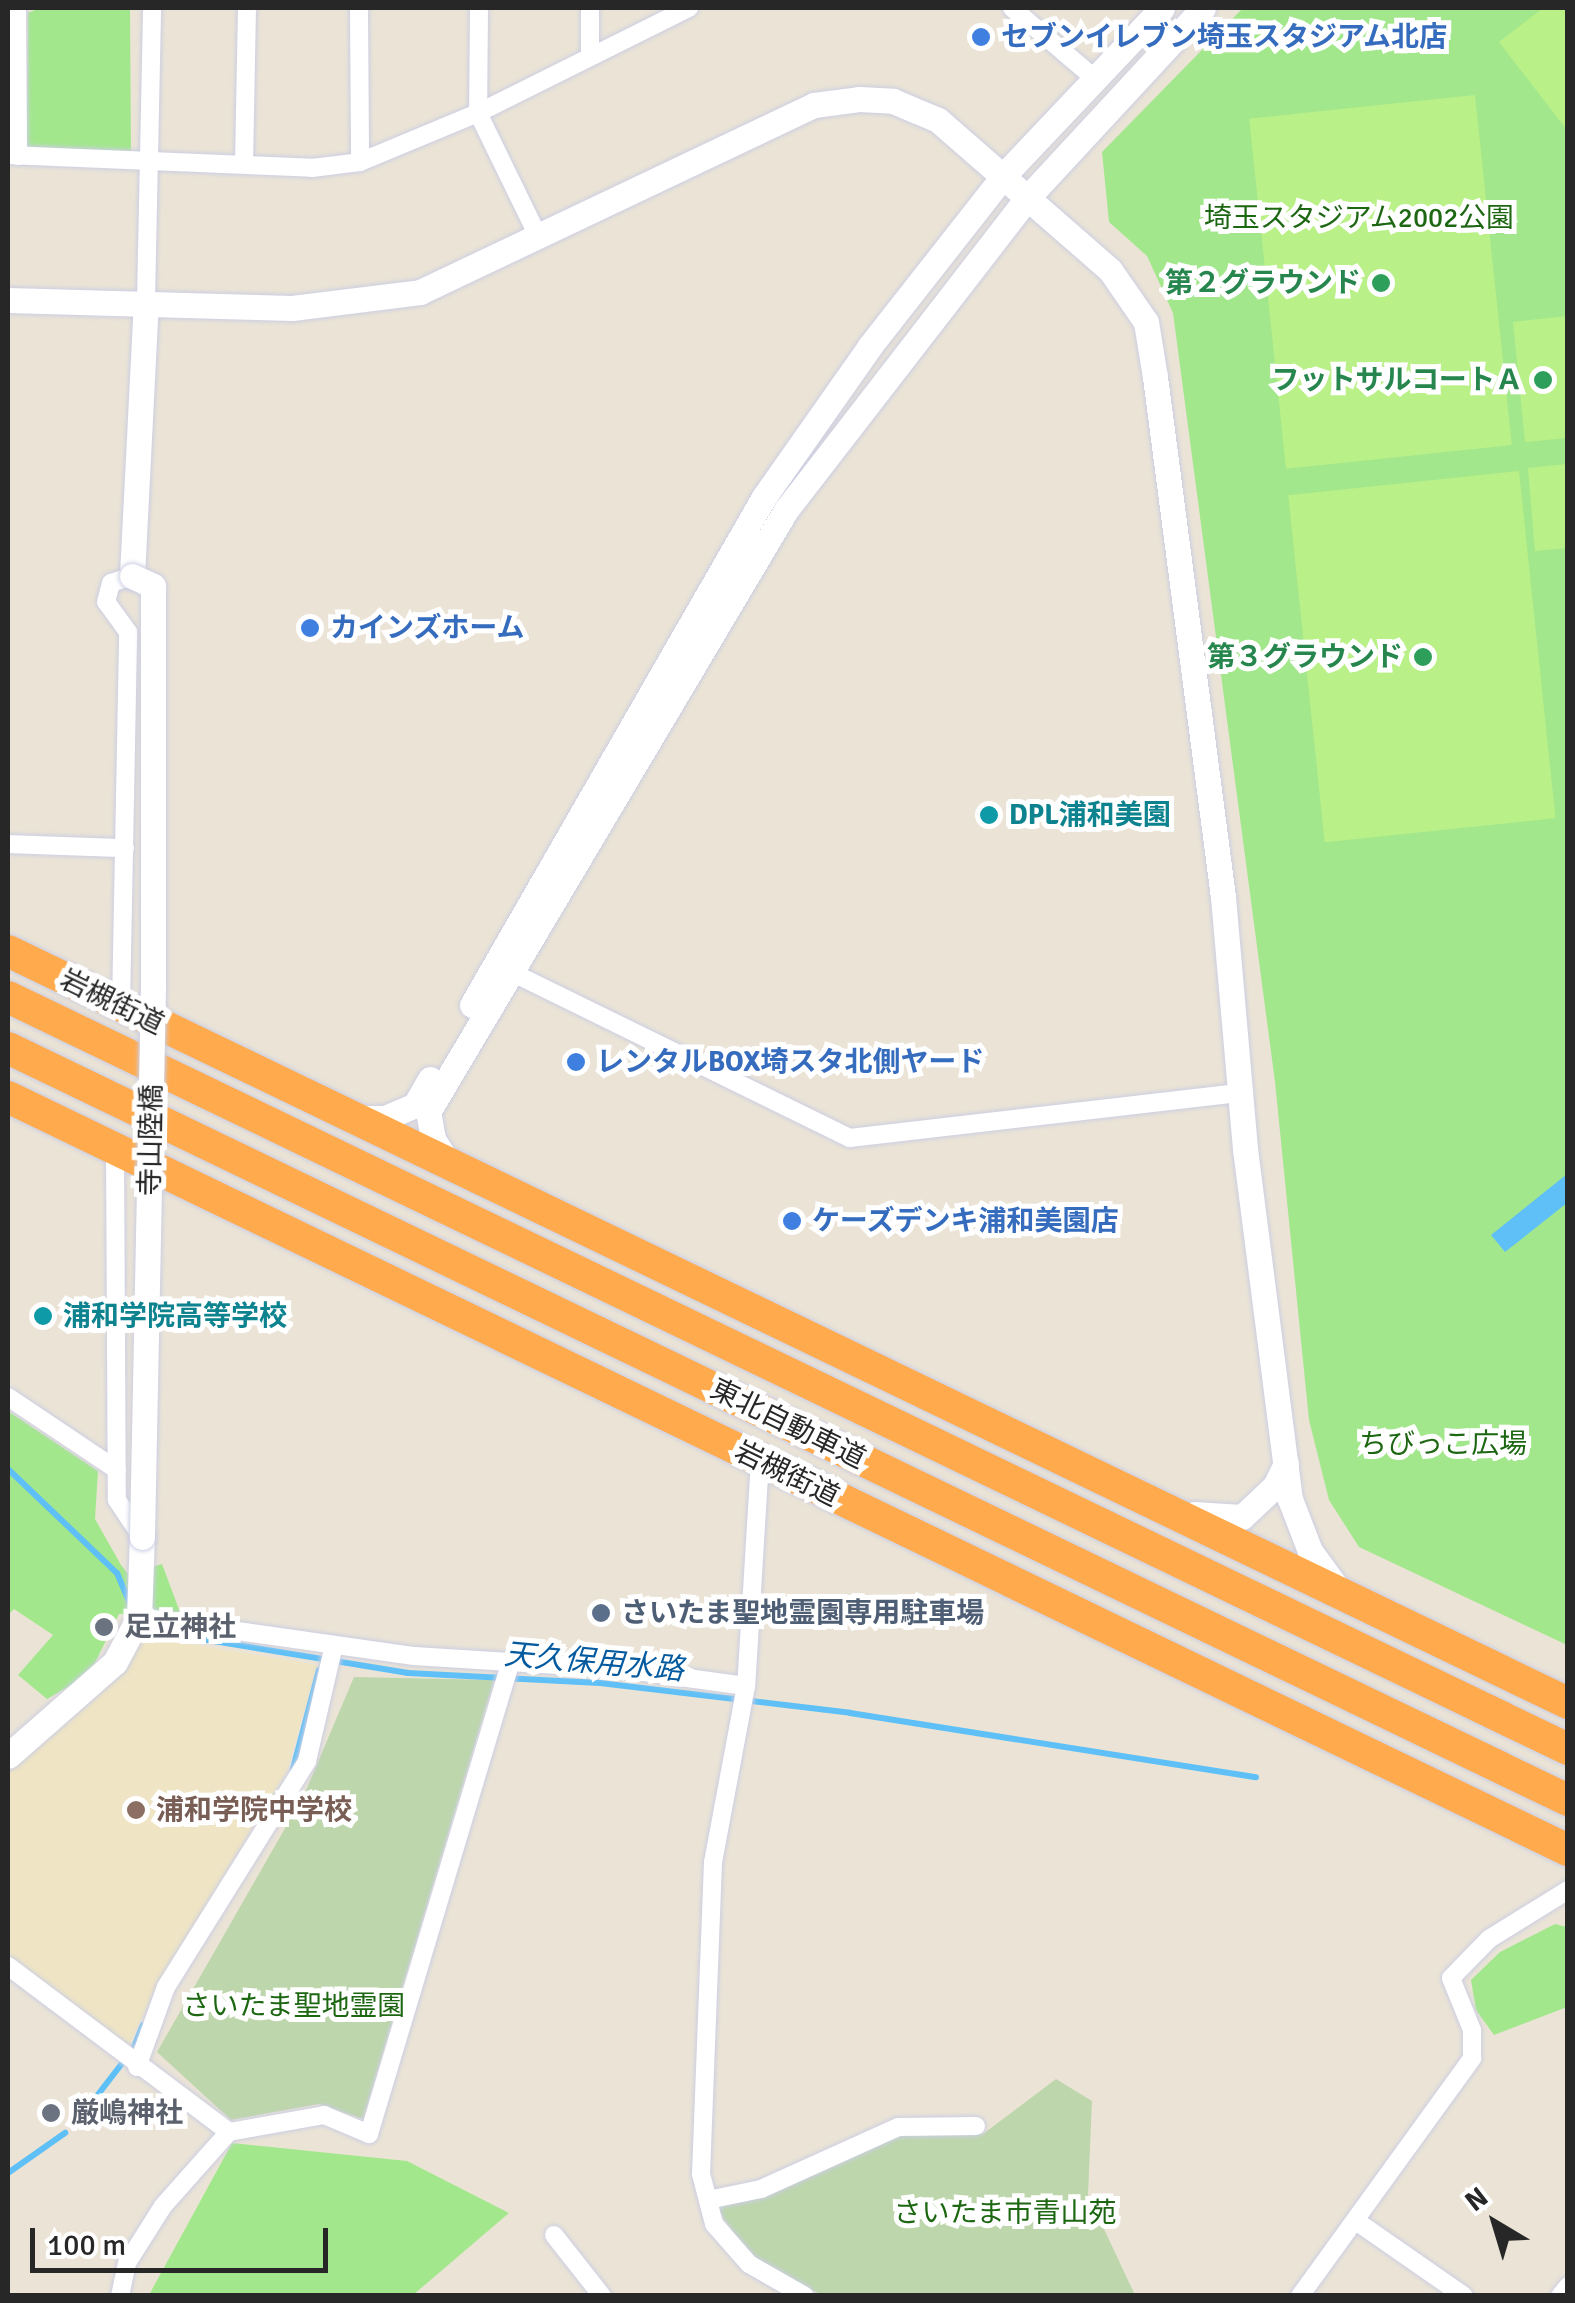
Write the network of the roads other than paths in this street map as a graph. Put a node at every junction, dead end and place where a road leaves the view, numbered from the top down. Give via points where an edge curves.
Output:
1 (17, 8) edge
2 (152, 8) edge
3 (247, 8) edge
4 (359, 8) edge
5 (478, 8) edge
6 (590, 8) edge
7 (688, 8) edge
8 (1012, 8) edge
9 (1162, 8) edge
10 (1203, 8) edge
11 (590, 56) junction
12 (1093, 77) junction
13 (478, 113) junction
14 (13, 156) edge
15 (360, 162) junction
16 (149, 164) junction
17 (244, 164) junction
18 (1004, 175) junction
19 (1029, 196) junction
20 (539, 238) junction
21 (8, 300) edge
22 (146, 300) junction
23 (132, 576) junction
24 (8, 844) edge
25 (125, 848) junction
26 (8, 951) edge
27 (511, 972) junction
28 (8, 998) edge
29 (122, 1006) junction
30 (8, 1048) edge
31 (1240, 1092) junction
32 (8, 1097) edge
33 (348, 1118) junction
34 (116, 1148) junction
35 (452, 1169) junction
36 (8, 1397) edge
37 (760, 1460) junction
38 (1286, 1463) junction
39 (117, 1470) junction
40 (1168, 1508) junction
41 (142, 1538) junction
42 (1340, 1592) junction
43 (139, 1617) junction
44 (334, 1645) junction
45 (512, 1662) junction
46 (746, 1686) junction
47 (1568, 1702) edge
48 (1568, 1749) edge
49 (8, 1756) edge
50 (1568, 1800) edge
51 (1568, 1850) edge
52 (1568, 1890) edge
53 (8, 1966) edge
54 (137, 2067) junction
55 (976, 2126) dead end
56 (228, 2132) junction
57 (708, 2200) junction
58 (1356, 2221) junction
59 (554, 2235) dead end
60 (1568, 2286) edge
61 (120, 2296) edge
62 (602, 2296) edge
63 (805, 2296) edge
64 (1300, 2296) edge
65 (1464, 2296) edge
66 (1560, 2296) edge

1 - 14 street
2 - 16 street
3 - 17 street
4 - 15 street
5 - 13 street
6 - 11 street
7 - 11 street
8 - 12 street
9 - 12 street
10 - 19 street
11 - 13 street
12 - 18 street
13 - 15 street
13 - 20 street
14 - 16 street
15 - 17 street via 312,168
16 - 17 street
16 - 22 street
18 - 19 street
18 - 20 street via 938,120 893,101 859,98 814,106
18 - 33 street via 764,496 415,1105 384,1118
19 - 27 street via 786,510
19 - 31 street via 1110,270 1146,322 1223,897
20 - 22 street via 420,292 292,308
21 - 22 street
22 - 23 street
23 - 25 street via 110,583 106,602 128,632
23 - 41 street, 寺山陸橋, bridge via 153,586 154,987
24 - 25 street
25 - 29 street
26 - 29 highway, 岩槻街道
27 - 31 street via 850,1138
27 - 35 street via 428,1112 432,1140
28 - 48 highway, 東北自動車道
29 - 33 highway, 岩槻街道
30 - 50 highway, 東北自動車道
31 - 38 street
32 - 34 highway, 岩槻街道
33 - 35 highway, 岩槻街道
34 - 37 highway, 岩槻街道
34 - 39 street
35 - 40 highway, 岩槻街道
36 - 39 street
37 - 46 street
37 - 51 highway, 岩槻街道
38 - 40 street via 1276,1486 1242,1517 1224,1520
38 - 42 street via 1300,1530
39 - 41 street via 117,1500
40 - 42 highway, 岩槻街道
41 - 43 street
42 - 47 highway, 岩槻街道
43 - 44 street
43 - 49 street via 115,1662
44 - 45 street
44 - 54 street via 307,1761 166,1987
45 - 46 street
45 - 56 street via 370,2134 324,2116
46 - 57 street via 709,1913 701,2174
52 - 58 street via 1489,1938 1450,1978 1472,2030 1472,2058
53 - 54 street
54 - 56 street
55 - 57 street via 898,2127 761,2189
56 - 61 street via 163,2206 127,2263
57 - 63 street via 714,2224 749,2264
58 - 64 street
58 - 65 street
59 - 62 street
60 - 66 street

